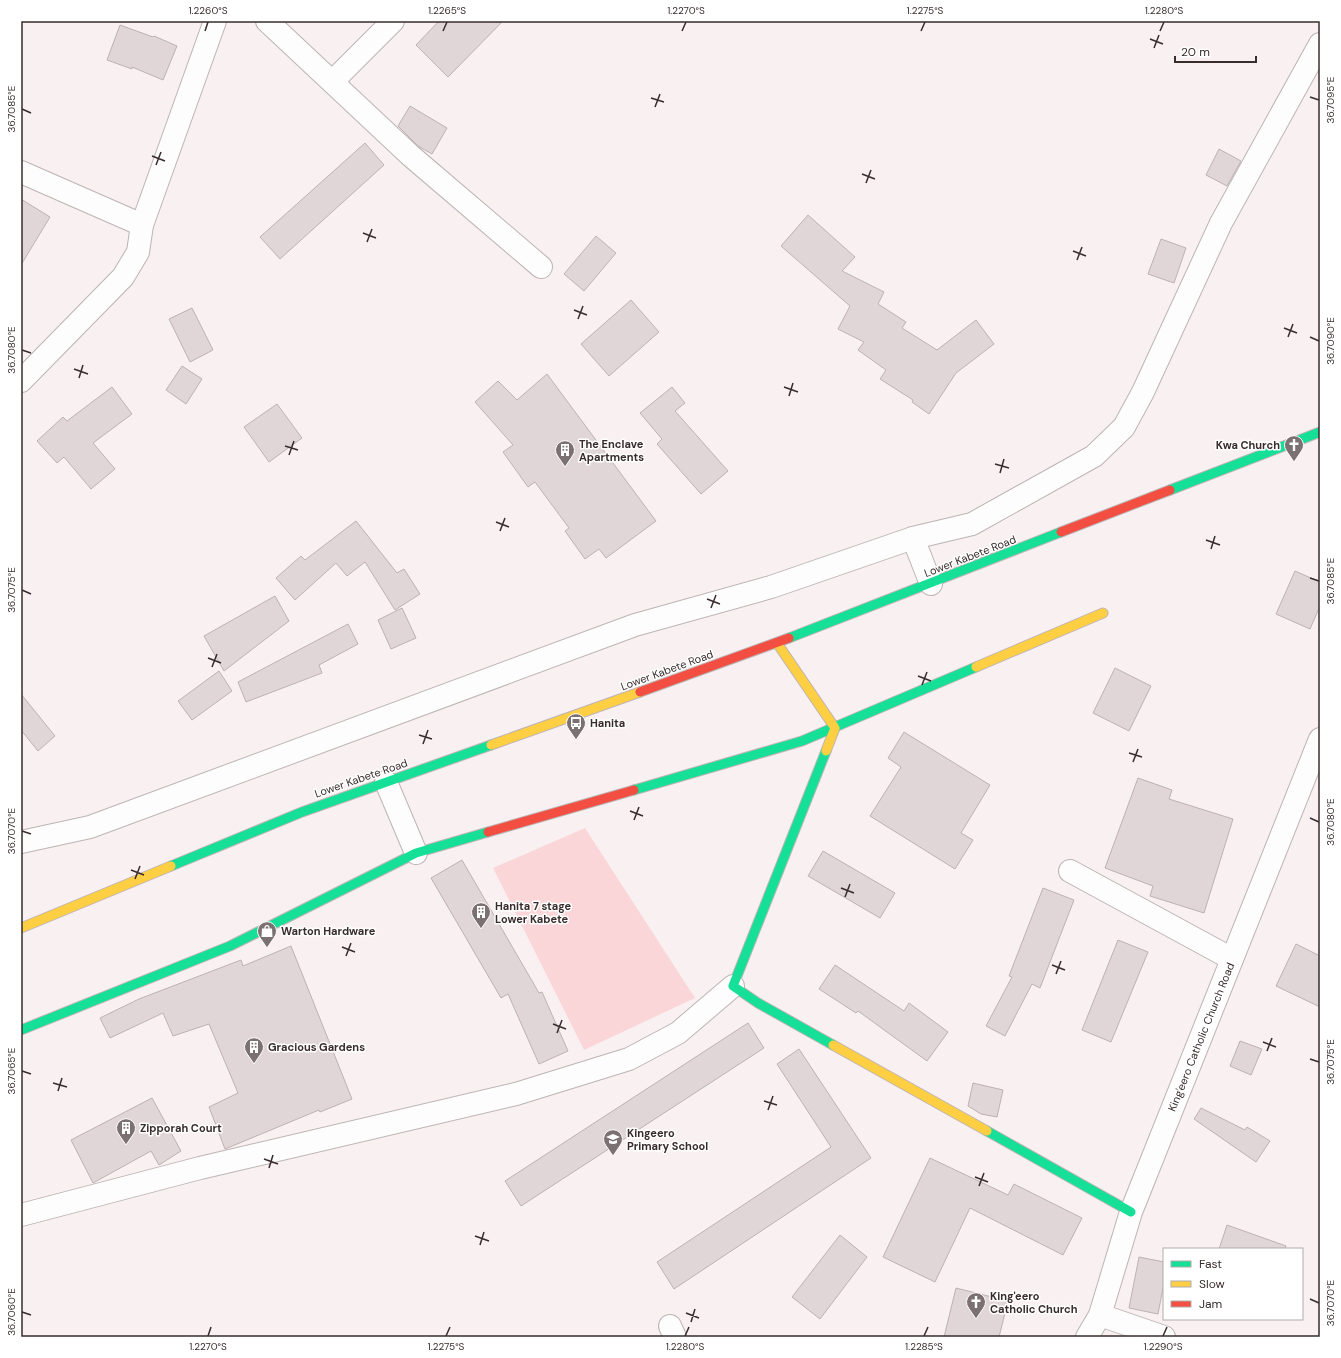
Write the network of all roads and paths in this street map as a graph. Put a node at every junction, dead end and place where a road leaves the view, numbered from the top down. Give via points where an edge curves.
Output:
1 (215, 21) edge
2 (267, 21) edge
3 (393, 21) edge
4 (1320, 44) edge
5 (333, 81) junction
6 (21, 172) edge
7 (142, 225) junction
8 (541, 267) dead end
9 (21, 381) edge
10 (1320, 432) edge
11 (913, 538) junction
12 (932, 584) junction
13 (1103, 613) dead end
14 (776, 643) junction
15 (835, 728) junction
16 (1320, 739) edge
17 (386, 782) junction
18 (21, 842) edge
19 (416, 853) junction
20 (1070, 871) dead end
21 (21, 928) edge
22 (1232, 959) junction
23 (733, 986) junction
24 (21, 1030) edge
25 (1131, 1212) junction
26 (21, 1215) edge
27 (1100, 1315) junction
28 (1087, 1337) edge
29 (1164, 1337) edge

1 - 7 street
2 - 5 street
3 - 5 street
4 - 11 street via 1221,223 1124,428 1094,456 972,524
5 - 8 street via 411,156
6 - 7 street
7 - 9 street via 138,252 124,276
10 - 12 street, Lower Kabete Road
11 - 12 street
11 - 18 street via 772,587 635,625 90,827
12 - 14 street, Lower Kabete Road
13 - 15 street
14 - 15 street
14 - 17 street, Lower Kabete Road
15 - 19 street via 802,742
15 - 23 street
16 - 22 street, King'eero Catholic Church Road
17 - 19 street
17 - 21 street, Lower Kabete Road via 302,812
19 - 24 street via 230,946
20 - 22 street
22 - 25 street, King'eero Catholic Church Road
23 - 25 street
23 - 26 street via 678,1033 629,1059 516,1094 200,1168
25 - 27 street, King'eero Catholic Church Road
27 - 28 street, King'eero Catholic Church Road
27 - 29 street

